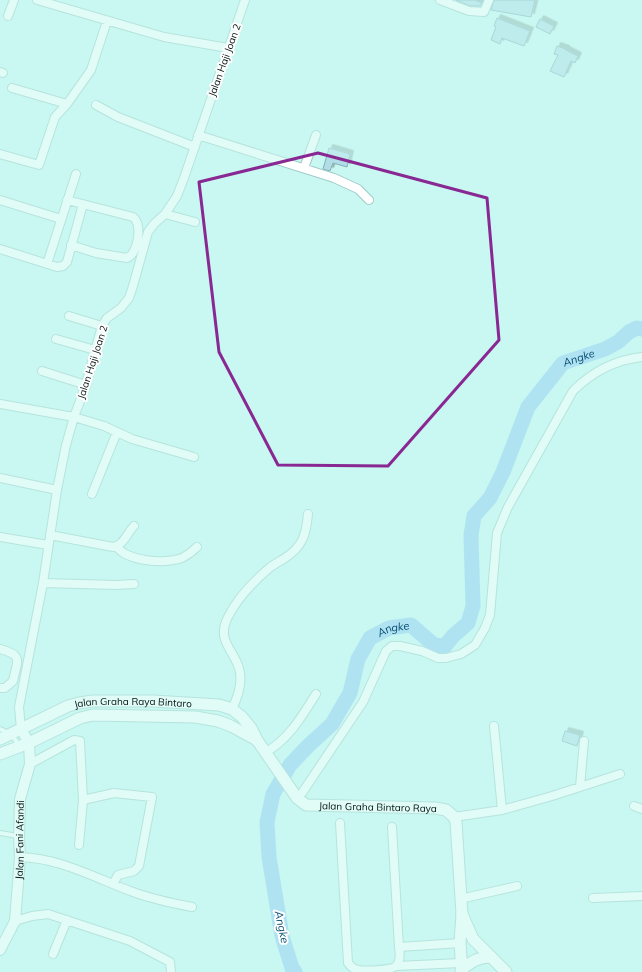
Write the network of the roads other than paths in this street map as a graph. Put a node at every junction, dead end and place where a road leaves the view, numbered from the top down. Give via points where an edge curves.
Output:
1 (14, 0) edge
2 (37, 0) edge
3 (245, 0) edge
4 (440, 0) edge
5 (489, 0) edge
6 (8, 16) dead end
7 (107, 21) junction
8 (228, 48) junction
9 (12, 88) dead end
10 (67, 104) junction
11 (96, 105) dead end
12 (316, 134) dead end
13 (198, 135) junction
14 (195, 147) junction
15 (0, 154) edge
16 (304, 168) junction
17 (76, 174) dead end
18 (0, 200) edge
19 (67, 200) junction
20 (369, 200) dead end
21 (83, 204) junction
22 (165, 214) junction
23 (61, 218) junction
24 (195, 222) dead end
25 (71, 245) junction
26 (0, 249) edge
27 (47, 264) junction
28 (69, 316) dead end
29 (102, 326) junction
30 (56, 339) dead end
31 (94, 350) junction
32 (642, 357) edge
33 (42, 370) dead end
34 (86, 385) junction
35 (0, 404) edge
36 (74, 416) junction
37 (117, 432) junction
38 (194, 457) dead end
39 (0, 478) edge
40 (57, 490) junction
41 (92, 494) dead end
42 (308, 514) dead end
43 (134, 526) dead end
44 (50, 535) junction
45 (0, 537) edge
46 (48, 545) junction
47 (116, 546) junction
48 (198, 548) dead end
49 (42, 583) junction
50 (134, 584) dead end
51 (0, 649) edge
52 (4, 687) edge
53 (316, 694) dead end
54 (232, 709) junction
55 (494, 726) dead end
56 (0, 729) edge
57 (16, 731) junction
58 (0, 739) edge
59 (257, 740) junction
60 (584, 741) dead end
61 (25, 745) junction
62 (0, 754) edge
63 (269, 756) junction
64 (30, 764) junction
65 (620, 774) dead end
66 (580, 787) junction
67 (294, 793) junction
68 (83, 800) junction
69 (502, 810) junction
70 (454, 817) junction
71 (340, 822) dead end
72 (392, 827) dead end
73 (0, 833) edge
74 (18, 836) junction
75 (79, 845) dead end
76 (20, 857) junction
77 (113, 884) junction
78 (517, 886) dead end
79 (642, 896) edge
80 (593, 898) dead end
81 (460, 899) junction
82 (192, 907) dead end
83 (462, 914) junction
84 (67, 920) junction
85 (15, 921) junction
86 (460, 943) junction
87 (400, 947) junction
88 (0, 950) edge
89 (53, 954) dead end
90 (491, 957) junction
91 (396, 966) junction
92 (461, 968) edge
93 (171, 972) edge
94 (506, 972) edge

1 - 6 street
2 - 7 street
3 - 8 street, Jalan Haji Joan 2
4 - 5 street via 469,11 484,12
7 - 8 street via 164,37
7 - 10 street via 91,70
8 - 13 street, Jalan Haji Joan 2
9 - 10 street
10 - 15 street via 55,117 39,165
11 - 14 street via 118,117
12 - 16 street
13 - 14 street, Jalan Haji Joan 2
13 - 16 street
14 - 22 street, Jalan Haji Joan 2 via 177,196
16 - 20 street via 346,183
17 - 19 street
18 - 23 street
19 - 21 street
19 - 23 street
21 - 25 street
21 - 25 street via 133,217 138,222 136,243 132,255 124,259
22 - 24 street
22 - 29 street, Jalan Haji Joan 2 via 148,232 129,298
23 - 27 street
25 - 27 street via 67,262 63,266
26 - 27 street
28 - 29 street
29 - 31 street, Jalan Haji Joan 2
30 - 31 street
31 - 34 street, Jalan Haji Joan 2
32 - 67 street via 610,365 584,380 573,391 508,507 497,533 490,615 475,645 461,654 446,658 438,658 400,646 392,646 386,650 363,702 327,757
33 - 34 street
34 - 36 street, Jalan Haji Joan 2
35 - 36 street
36 - 37 street
36 - 40 street, Jalan Haji Joan 2
37 - 38 street via 132,439
37 - 41 street
39 - 40 street
40 - 44 street, Jalan Haji Joan 2
42 - 54 street via 306,534 302,543 248,588 227,619 224,639 240,673 239,690
43 - 47 street via 122,543
44 - 46 street, Jalan Haji Joan 2
44 - 47 street
45 - 46 street
46 - 49 street, Jalan Haji Joan 2
47 - 48 street via 131,557 151,561 176,560
49 - 50 street
49 - 57 street, Jalan Haji Joan 2
51 - 52 street via 12,652 17,660 14,681
53 - 63 street via 289,734
54 - 57 main road, Jalan Graha Raya Bintaro via 207,704 93,701 68,706
54 - 59 main road, Jalan Graha Raya Bintaro via 242,716
55 - 69 street
56 - 57 lane
57 - 58 main road, Jalan Graha Raya Bintaro
57 - 61 street, Jalan Fani Afandi
59 - 61 main road, Jalan Graha Raya Bintaro via 218,721 195,717 92,715 80,718
59 - 63 main road, Jalan Graha Raya Bintaro
60 - 66 street
61 - 62 main road, Jalan Graha Raya Bintaro
61 - 64 street, Jalan Fani Afandi
63 - 67 main road
64 - 68 street via 74,740 80,741
64 - 74 street, Jalan Fani Afandi via 20,799
65 - 66 street
66 - 69 street
67 - 70 main road, Jalan Graha Bintaro Raya via 306,805 435,808 446,810
68 - 75 street
68 - 77 street via 114,794 152,797 140,866 134,871 118,875
69 - 70 street
70 - 81 main road via 458,832
71 - 91 street via 348,963 361,971 390,969
72 - 87 street
73 - 74 lane
74 - 76 street, Jalan Fani Afandi
76 - 77 street via 63,864
76 - 85 street, Jalan Fani Afandi
77 - 82 street via 153,899
78 - 81 street
79 - 80 street
81 - 83 main road
83 - 86 main road
83 - 90 main road via 473,939
84 - 85 street via 48,914
84 - 89 street
84 - 93 street via 130,941 170,962
85 - 88 street, Jalan Fani Afandi
86 - 87 street
86 - 92 main road
87 - 91 street via 400,958
90 - 92 main road via 480,958
90 - 94 main road
91 - 92 street

